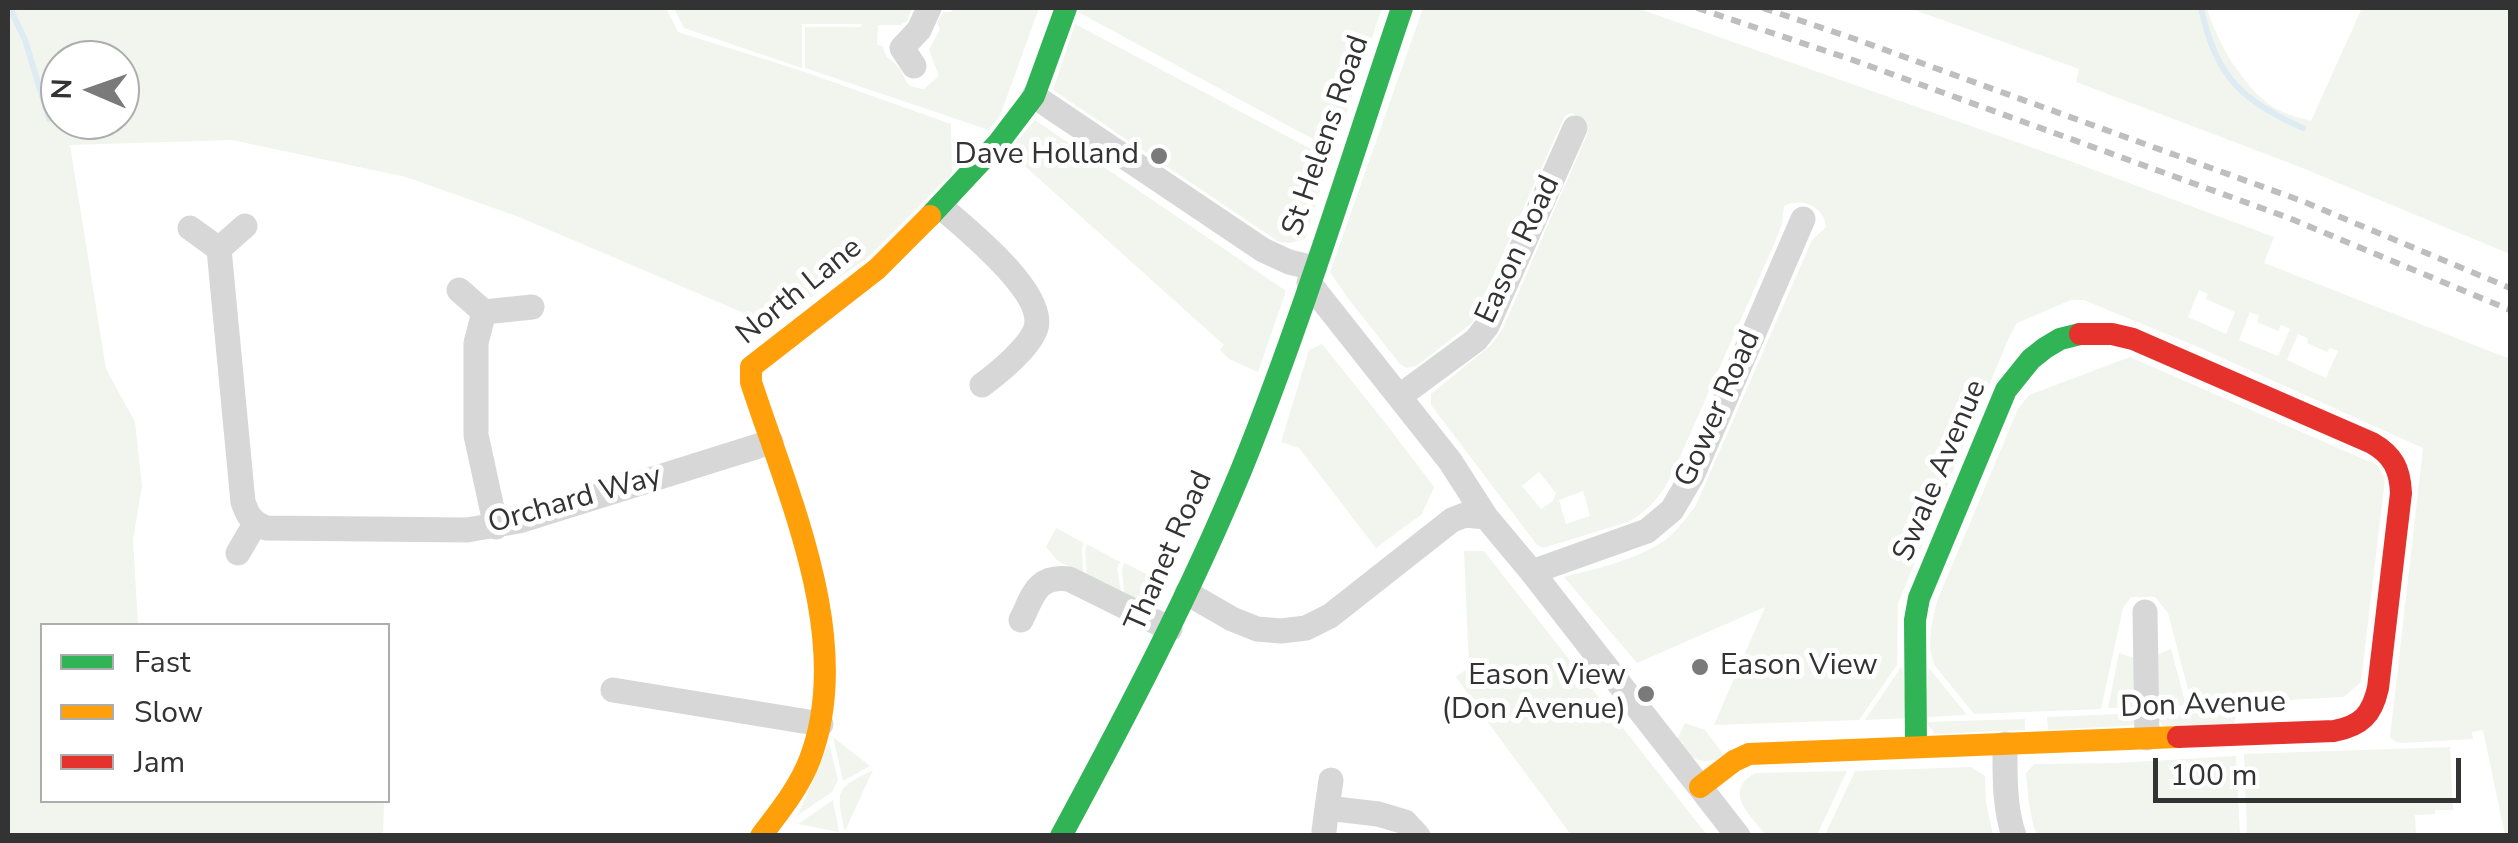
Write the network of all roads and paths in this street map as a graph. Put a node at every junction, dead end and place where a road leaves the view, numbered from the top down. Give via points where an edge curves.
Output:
1 (929, 8) edge
2 (1066, 8) edge
3 (1402, 8) edge
4 (914, 66) dead end
5 (1034, 96) junction
6 (1576, 128) dead end
7 (941, 207) junction
8 (1803, 220) dead end
9 (245, 226) dead end
10 (190, 228) dead end
11 (219, 249) junction
12 (1312, 276) junction
13 (459, 290) dead end
14 (532, 307) dead end
15 (484, 312) junction
16 (982, 385) dead end
17 (1400, 396) junction
18 (2320, 420) joint
19 (771, 442) junction
20 (1486, 518) junction
21 (255, 524) junction
22 (496, 526) junction
23 (238, 553) dead end
24 (1532, 572) junction
25 (1187, 593) junction
26 (2145, 612) dead end
27 (1022, 620) dead end
28 (1170, 629) junction
29 (613, 690) dead end
30 (820, 724) junction
31 (2147, 738) junction
32 (2004, 744) junction
33 (1916, 746) junction
34 (1331, 780) dead end
35 (1700, 787) junction
36 (761, 836) edge
37 (1061, 836) edge
38 (1418, 836) edge
39 (1738, 836) edge
40 (2014, 836) edge

1 - 4 street via 902,48
2 - 5 street, North Lane
3 - 12 street, St Helens Road
5 - 7 street, North Lane
5 - 12 street
6 - 17 street, Eason Road via 1488,326
7 - 16 street via 989,249 1035,310 1030,341
7 - 19 street, North Lane via 877,268 751,367
8 - 24 street, Gower Road via 1672,510 1647,531
9 - 11 street
10 - 11 street
11 - 21 street via 243,502
12 - 17 street
12 - 25 street, Thanet Road
13 - 15 street
14 - 15 street
15 - 22 street via 476,343 476,435
17 - 20 street
18 - 31 street, Don Avenue via 2382,448 2401,479 2378,688 2368,717 2334,731
18 - 33 street, Swale Avenue via 2114,333 2081,333 2034,354 2006,390 1919,598
19 - 22 street, Orchard Way
19 - 30 street, North Lane via 820,609 826,678
20 - 24 street
20 - 25 street via 1452,520 1306,628 1257,629
21 - 22 street, Orchard Way
21 - 23 street
24 - 35 street
25 - 28 street, Thanet Road
26 - 31 street
27 - 28 street via 1036,588 1058,577
28 - 37 street, Thanet Road
29 - 30 street
30 - 36 street, North Lane via 794,794
31 - 32 street, Don Avenue
32 - 33 street, Don Avenue
32 - 40 street
33 - 35 street, Don Avenue via 1750,754
34 - 38 street via 1326,820 1378,814 1405,822
35 - 39 street

